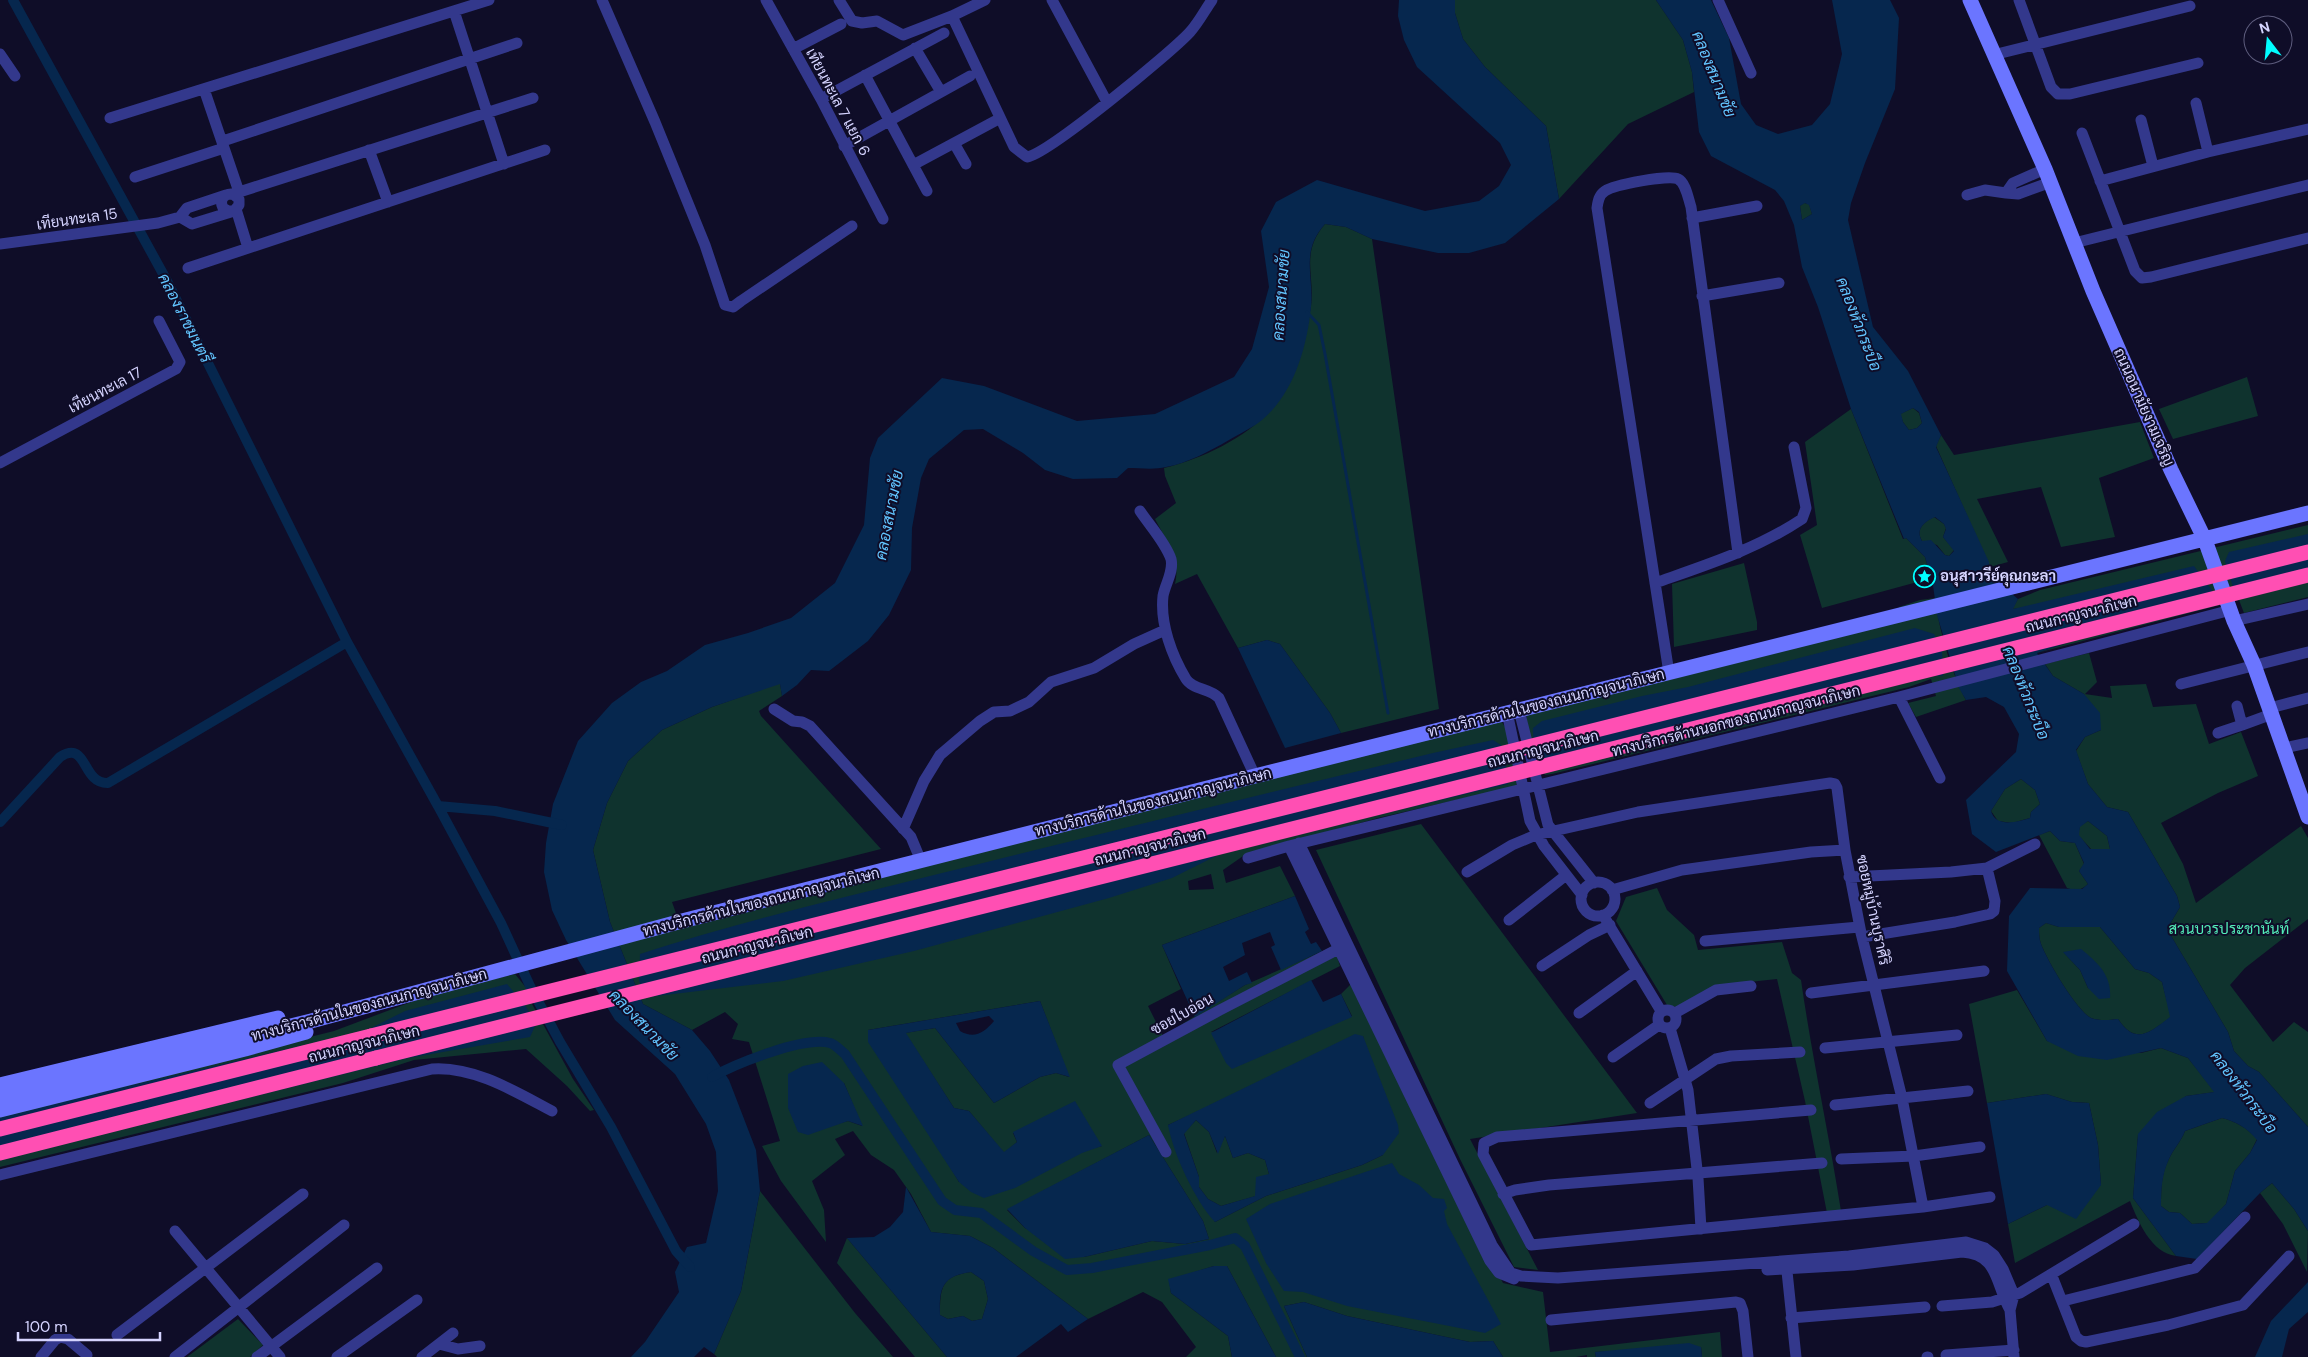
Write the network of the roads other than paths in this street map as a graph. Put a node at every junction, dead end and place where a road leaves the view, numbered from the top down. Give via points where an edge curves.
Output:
1 (489, 0) edge
2 (602, 0) edge
3 (839, 0) edge
4 (985, 0) edge
5 (1052, 0) edge
6 (1212, 0) edge
7 (1718, 0) edge
8 (1970, 0) edge
9 (2019, 0) edge
10 (771, 2) edge
11 (2190, 6) dead end
12 (454, 11) junction
13 (952, 16) junction
14 (841, 24) dead end
15 (944, 33) dead end
16 (517, 43) dead end
17 (2036, 44) junction
18 (915, 48) junction
19 (793, 49) junction
20 (0, 54) edge
21 (1993, 55) junction
22 (469, 58) junction
23 (2198, 63) dead end
24 (1751, 73) dead end
25 (865, 75) junction
26 (15, 76) dead end
27 (970, 76) dead end
28 (204, 88) junction
29 (941, 92) junction
30 (533, 98) dead end
31 (821, 98) junction
32 (1107, 102) junction
33 (2196, 103) dead end
34 (487, 112) junction
35 (110, 118) dead end
36 (890, 120) junction
37 (2141, 120) dead end
38 (995, 121) dead end
39 (2308, 129) edge
40 (2082, 134) dead end
41 (954, 143) junction
42 (223, 144) junction
43 (844, 146) junction
44 (369, 150) junction
45 (545, 150) dead end
46 (2208, 152) junction
47 (504, 164) junction
48 (966, 164) dead end
49 (913, 165) junction
50 (2153, 166) junction
51 (2048, 176) junction
52 (135, 177) dead end
53 (2100, 180) junction
54 (2308, 185) edge
55 (927, 191) dead end
56 (233, 193) junction
57 (1967, 195) dead end
58 (388, 202) junction
59 (1757, 206) dead end
60 (234, 210) junction
61 (180, 217) junction
62 (1692, 218) junction
63 (883, 219) dead end
64 (852, 226) dead end
65 (2120, 230) junction
66 (2308, 238) edge
67 (2074, 243) junction
68 (0, 244) edge
69 (248, 248) junction
70 (188, 268) dead end
71 (1779, 283) dead end
72 (1702, 296) junction
73 (159, 321) dead end
74 (1794, 447) dead end
75 (0, 463) edge
76 (1140, 511) dead end
77 (2308, 513) edge
78 (2205, 540) junction
79 (2308, 552) edge
80 (1738, 553) junction
81 (2308, 575) edge
82 (1655, 583) junction
83 (2308, 604) edge
84 (2232, 616) junction
85 (1165, 630) junction
86 (2308, 652) edge
87 (2254, 665) junction
88 (1669, 673) junction
89 (2181, 684) dead end
90 (1899, 697) junction
91 (2308, 698) edge
92 (2237, 706) dead end
93 (774, 709) dead end
94 (1513, 711) junction
95 (2271, 711) junction
96 (2242, 725) junction
97 (2218, 733) dead end
98 (2308, 743) edge
99 (2284, 748) junction
100 (1255, 776) junction
101 (1940, 778) dead end
102 (1537, 787) junction
103 (1524, 790) junction
104 (2308, 817) edge
105 (903, 829) junction
106 (1552, 832) junction
107 (1536, 835) junction
108 (2035, 844) dead end
109 (1294, 845) junction
110 (1844, 850) junction
111 (1248, 858) dead end
112 (921, 861) junction
113 (1987, 868) junction
114 (1467, 872) dead end
115 (1566, 876) junction
116 (1848, 877) junction
117 (1594, 883) junction
118 (1612, 890) junction
119 (1582, 895) junction
120 (1509, 920) dead end
121 (1606, 920) junction
122 (1860, 932) junction
123 (1705, 941) dead end
124 (1344, 947) junction
125 (1542, 966) dead end
126 (1637, 971) junction
127 (1984, 971) dead end
128 (1874, 985) junction
129 (1751, 986) dead end
130 (433, 989) junction
131 (1811, 993) dead end
132 (1661, 1011) junction
133 (1579, 1013) dead end
134 (1675, 1013) junction
135 (1665, 1026) junction
136 (1957, 1034) dead end
137 (1889, 1042) junction
138 (1825, 1048) dead end
139 (1800, 1052) dead end
140 (1613, 1057) dead end
141 (1685, 1079) junction
142 (0, 1085) edge
143 (1968, 1090) dead end
144 (0, 1098) edge
145 (1902, 1098) junction
146 (1650, 1103) dead end
147 (1834, 1105) dead end
148 (0, 1110) edge
149 (1811, 1110) dead end
150 (552, 1111) dead end
151 (1690, 1119) junction
152 (0, 1129) edge
153 (1980, 1147) dead end
154 (1166, 1152) dead end
155 (0, 1153) edge
156 (1914, 1156) junction
157 (1841, 1159) dead end
158 (1822, 1163) dead end
159 (1697, 1172) junction
160 (0, 1175) edge
161 (302, 1194) dead end
162 (1503, 1194) junction
163 (1990, 1197) dead end
164 (1922, 1207) junction
165 (2245, 1217) dead end
166 (2134, 1224) dead end
167 (344, 1225) dead end
168 (1701, 1229) junction
169 (175, 1231) dead end
170 (2289, 1256) dead end
171 (1786, 1264) junction
172 (206, 1268) junction
173 (378, 1268) dead end
174 (2052, 1276) junction
175 (2009, 1297) junction
176 (417, 1300) dead end
177 (2063, 1301) junction
178 (1942, 1306) dead end
179 (239, 1307) junction
180 (1925, 1307) dead end
181 (1791, 1318) junction
182 (1551, 1320) dead end
183 (453, 1333) dead end
184 (117, 1335) dead end
185 (439, 1344) junction
186 (480, 1346) dead end
187 (270, 1347) junction
188 (2014, 1353) edge
189 (87, 1355) dead end
190 (1946, 1355) dead end
191 (41, 1357) edge
192 (175, 1357) edge
193 (257, 1357) edge
194 (280, 1357) edge
195 (337, 1357) edge
196 (422, 1357) edge
197 (1748, 1357) edge
198 (1796, 1357) edge

1 - 12 street
2 - 64 street via 705,245 725,305 733,307
3 - 13 street via 852,21 877,21 903,35
4 - 13 street
5 - 32 street
6 - 32 street via 1190,32
7 - 24 street
8 - 21 main road, ถนนอนามัยงามเจริญ
9 - 17 street
10 - 19 street, เทียนทะเล 7 แยก 6
11 - 17 street
12 - 22 street
12 - 28 street
13 - 32 street via 1014,147 1022,155 1031,157 1051,146
14 - 19 street
15 - 18 street
16 - 22 street
17 - 21 street
17 - 23 street via 2051,87 2063,95
18 - 25 street
18 - 29 street
19 - 31 street, เทียนทะเล 7 แยก 6
20 - 26 street
21 - 51 main road, ถนนอนามัยงามเจริญ
22 - 34 street
22 - 42 street
25 - 31 street
25 - 36 street
27 - 29 street
28 - 35 street
28 - 42 street
29 - 36 street
30 - 34 street
31 - 43 street, เทียนทะเล 7 แยก 6
33 - 46 street
34 - 44 street
34 - 47 street
36 - 43 street
36 - 49 street
37 - 50 street
38 - 41 street
39 - 46 street
40 - 53 street
41 - 48 street
41 - 49 street
42 - 52 street
42 - 56 street
43 - 63 street, เทียนทะเล 7 แยก 6
44 - 56 street
44 - 58 street
45 - 47 street
46 - 50 street
47 - 58 street
49 - 55 street
50 - 53 street
51 - 57 street via 2018,194 1985,190
51 - 67 main road, ถนนอนามัยงามเจริญ
53 - 65 street
54 - 65 street
56 - 60 street via 222,199 222,205 225,210
56 - 61 street via 187,208
58 - 69 street
59 - 62 street
60 - 61 street via 192,224
60 - 69 street
61 - 68 street, เทียนทะเล 15 via 125,228
62 - 72 street
62 - 82 street via 1683,183 1668,177 1606,190 1599,197 1597,208
65 - 66 street via 2136,271 2142,278
65 - 67 street
67 - 78 main road, ถนนอนามัยงามเจริญ via 2171,470
69 - 70 street
71 - 72 street
72 - 80 street
73 - 75 street, เทียนทะเล 17 via 180,362 176,369
74 - 80 street via 1806,508 1802,519 1783,532
76 - 85 street via 1171,560 1172,568 1163,595
77 - 78 main road, ทางบริการด้านในของถนนกาญจนาภิเษก
78 - 84 main road, ถนนอนามัยงามเจริญ
78 - 88 main road, ทางบริการด้านในของถนนกาญจนาภิเษก
79 - 152 highway, ถนนกาญจนาภิเษก, bridge
80 - 82 street
81 - 155 highway, ถนนกาญจนาภิเษก, bridge
82 - 88 street
83 - 84 street, ทางบริการด้านนอกของถนนกาญจนาภิเษก
84 - 87 main road, ถนนอนามัยงามเจริญ
84 - 90 street, ทางบริการด้านนอกของถนนกาญจนาภิเษก via 2043,659
85 - 100 street via 1187,681 1213,692 1222,704
85 - 105 street via 1094,668 1051,682 1029,702 1010,711 994,712 980,721 940,755 924,781
86 - 87 street
87 - 89 street
87 - 95 main road, ถนนอนามัยงามเจริญ
88 - 94 main road, ทางบริการด้านในของถนนกาญจนาภิเษก
90 - 101 street
90 - 102 street, ทางบริการด้านนอกของถนนกาญจนาภิเษก
91 - 95 street
92 - 96 street
93 - 105 street via 793,722 810,726
94 - 100 main road, ทางบริการด้านในของถนนกาญจนาภิเษก
94 - 102 street
94 - 103 street
95 - 96 street
95 - 99 main road, ถนนอนามัยงามเจริญ
96 - 97 street
98 - 99 street
99 - 104 main road, ถนนอนามัยงามเจริญ
100 - 112 main road, ทางบริการด้านในของถนนกาญจนาภิเษก
102 - 103 street, ทางบริการด้านนอกของถนนกาญจนาภิเษก
102 - 106 street
103 - 107 street
103 - 109 street, ทางบริการด้านนอกของถนนกาญจนาภิเษก
105 - 112 street via 913,840
106 - 107 street
106 - 110 street via 1638,812 1830,783 1837,788
106 - 117 street
107 - 114 street via 1512,845
107 - 115 street
108 - 113 street
109 - 111 street, ทางบริการด้านนอกของถนนกาญจนาภิเษก
109 - 124 street
110 - 116 street, ซอยหมู่บ้านบุราศิริ
110 - 118 street, ซอยหมู่บ้านบุราศิริ via 1682,870
112 - 130 main road, ทางบริการด้านในของถนนกาญจนาภิเษก via 682,921
113 - 116 street
113 - 122 street via 1995,901 1994,911 1990,914 1954,922
115 - 119 street
115 - 120 street
116 - 122 street, ซอยหมู่บ้านบุราศิริ
117 - 118 street via 1606,884
117 - 119 street
118 - 121 street via 1615,903
119 - 121 street via 1586,911
121 - 125 street
121 - 126 street
122 - 123 street
122 - 128 street, ซอยหมู่บ้านบุราศิริ
124 - 154 street, ซอยใบอ่อน via 1118,1065
124 - 171 street via 1492,1245 1511,1273 1558,1278
126 - 132 street
126 - 133 street
127 - 128 street
128 - 131 street
128 - 137 street, ซอยหมู่บ้านบุราศิริ
129 - 134 street via 1716,990
130 - 142 main road via 294,1015
130 - 144 main road, ทางบริการด้านในของถนนกาญจนาภิเษก
130 - 148 main road via 245,1050
132 - 134 street
132 - 135 street via 1658,1018
134 - 135 street via 1677,1020
135 - 140 street
135 - 141 street
136 - 137 street
137 - 138 street
137 - 145 street, ซอยหมู่บ้านบุราศิริ
139 - 141 street via 1716,1059
141 - 146 street
141 - 151 street
143 - 145 street
145 - 147 street
145 - 156 street, ซอยหมู่บ้านบุราศิริ
149 - 151 street
150 - 160 street via 502,1085 463,1073 432,1069
151 - 159 street
151 - 162 street via 1488,1139 1482,1154
153 - 156 street
156 - 157 street
156 - 164 street, ซอยหมู่บ้านบุราศิริ
158 - 159 street
159 - 162 street via 1549,1185
159 - 168 street
161 - 172 street
162 - 168 street via 1531,1245
163 - 164 street
164 - 168 street
165 - 177 street via 2194,1268
166 - 174 street
167 - 179 street
169 - 172 street
170 - 177 street via 2243,1305 2107,1339 2081,1341 2076,1337
171 - 175 street via 1897,1255 1971,1243 1994,1255 2003,1269
171 - 181 street
172 - 179 street
172 - 184 street
173 - 187 street
174 - 175 street
174 - 177 street
175 - 178 street
175 - 188 street
176 - 195 street
179 - 187 street
179 - 192 street
180 - 181 street
181 - 198 street
182 - 197 street via 1736,1302 1740,1303 1743,1311
183 - 185 street
185 - 186 street via 458,1349
185 - 196 street
187 - 193 street
187 - 194 street
188 - 190 street
189 - 191 street via 68,1339 60,1337

